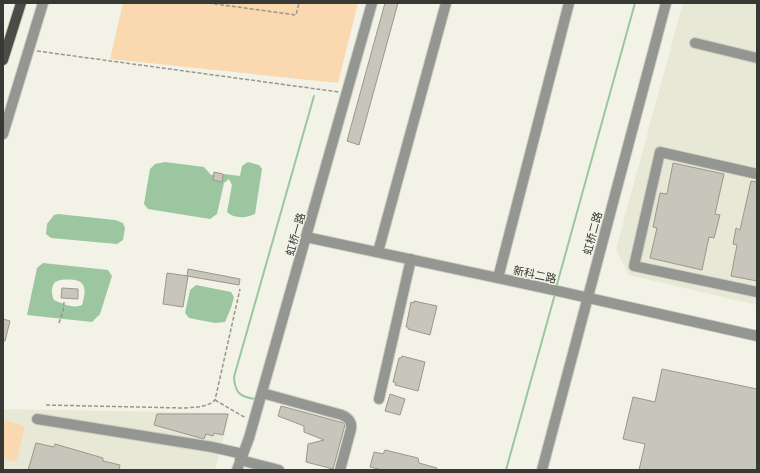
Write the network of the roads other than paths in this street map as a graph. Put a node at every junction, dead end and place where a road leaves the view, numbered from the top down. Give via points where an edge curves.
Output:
1 (21, 3) edge
2 (43, 3) edge
3 (372, 3) edge
4 (446, 3) edge
5 (569, 3) edge
6 (666, 3) edge
7 (695, 43) dead end
8 (757, 58) edge
9 (3, 60) edge
10 (3, 132) edge
11 (757, 174) edge
12 (306, 237) junction
13 (378, 252) junction
14 (411, 259) junction
15 (498, 278) junction
16 (757, 292) edge
17 (588, 298) junction
18 (757, 336) edge
19 (262, 393) junction
20 (379, 399) dead end
21 (37, 419) dead end
22 (241, 457) junction
23 (237, 470) edge
24 (279, 470) edge
25 (340, 470) edge
26 (542, 470) edge

1 - 9 main road
2 - 10 street
3 - 12 street, 虹桥一路
4 - 13 street
5 - 15 street
6 - 17 street, 虹桥二路
7 - 8 street
11 - 16 street via 660,152 634,266
12 - 13 street, 新科二路
12 - 19 street, 虹桥一路
13 - 14 street, 新科二路
14 - 15 street, 新科二路
14 - 20 street
15 - 17 street, 新科二路
17 - 18 street, 新科二路
17 - 26 street, 虹桥二路
19 - 22 street, 虹桥一路
19 - 25 street via 349,419 352,425
21 - 22 street via 212,447
22 - 23 street, 虹桥一路
22 - 24 street

